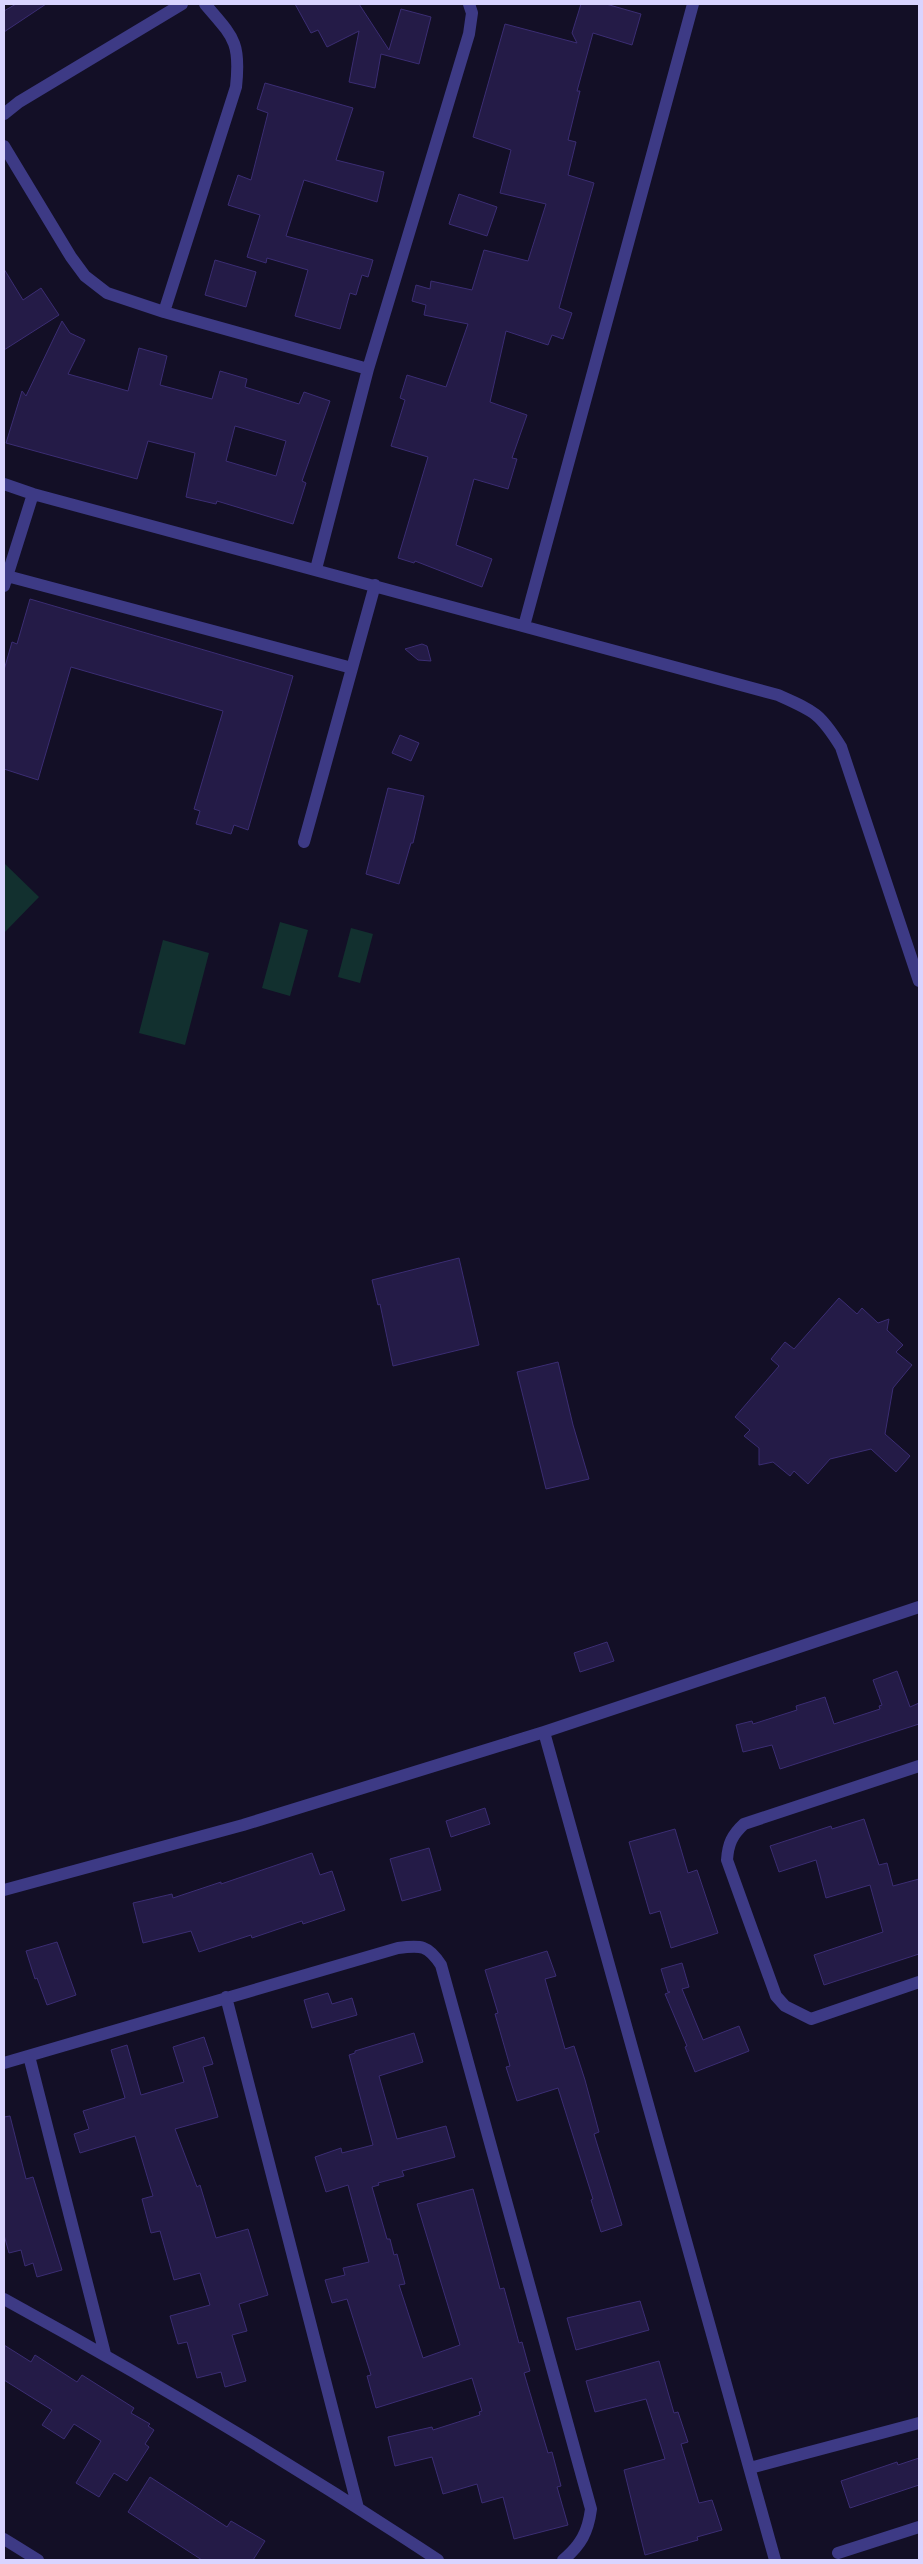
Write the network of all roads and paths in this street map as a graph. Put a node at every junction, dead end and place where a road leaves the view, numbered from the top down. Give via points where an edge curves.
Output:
1 (182, 4) edge
2 (205, 4) edge
3 (469, 4) edge
4 (693, 4) edge
5 (4, 114) edge
6 (4, 146) edge
7 (164, 312) junction
8 (368, 369) junction
9 (4, 484) edge
10 (33, 494) junction
11 (316, 569) junction
12 (6, 581) edge
13 (374, 585) junction
14 (524, 626) junction
15 (352, 668) junction
16 (304, 842) dead end
17 (919, 981) edge
18 (919, 1607) edge
19 (544, 1732) junction
20 (919, 1766) edge
21 (4, 1890) edge
22 (919, 1982) edge
23 (226, 1996) junction
24 (29, 2056) junction
25 (4, 2063) edge
26 (4, 2299) edge
27 (105, 2354) junction
28 (919, 2423) edge
29 (750, 2468) junction
30 (358, 2508) junction
31 (919, 2527) edge
32 (4, 2539) edge
33 (838, 2553) dead end
34 (38, 2560) edge
35 (438, 2560) edge
36 (563, 2560) edge
37 (775, 2560) edge

1 - 5 street
2 - 7 street via 233,37 239,64 236,87
3 - 8 street via 472,13 469,34
4 - 14 street
6 - 7 street via 85,276 107,293
7 - 8 street
8 - 11 street
9 - 10 street
10 - 11 street
10 - 12 street
11 - 13 street
12 - 15 street
13 - 14 street
13 - 15 street
14 - 17 street via 778,695 806,707 825,721 841,747
15 - 16 street
18 - 19 street
19 - 21 street via 244,1825
19 - 29 street
20 - 22 street via 744,1824 728,1845 727,1860 776,1996 785,2006 811,2018
23 - 24 street
23 - 30 street
23 - 36 street via 398,1948 424,1947 434,1953 441,1965 591,2509 589,2526 582,2542
24 - 25 street
24 - 27 street
26 - 27 street
27 - 30 street
28 - 29 street
29 - 37 street
30 - 35 street
31 - 33 street
32 - 34 street

